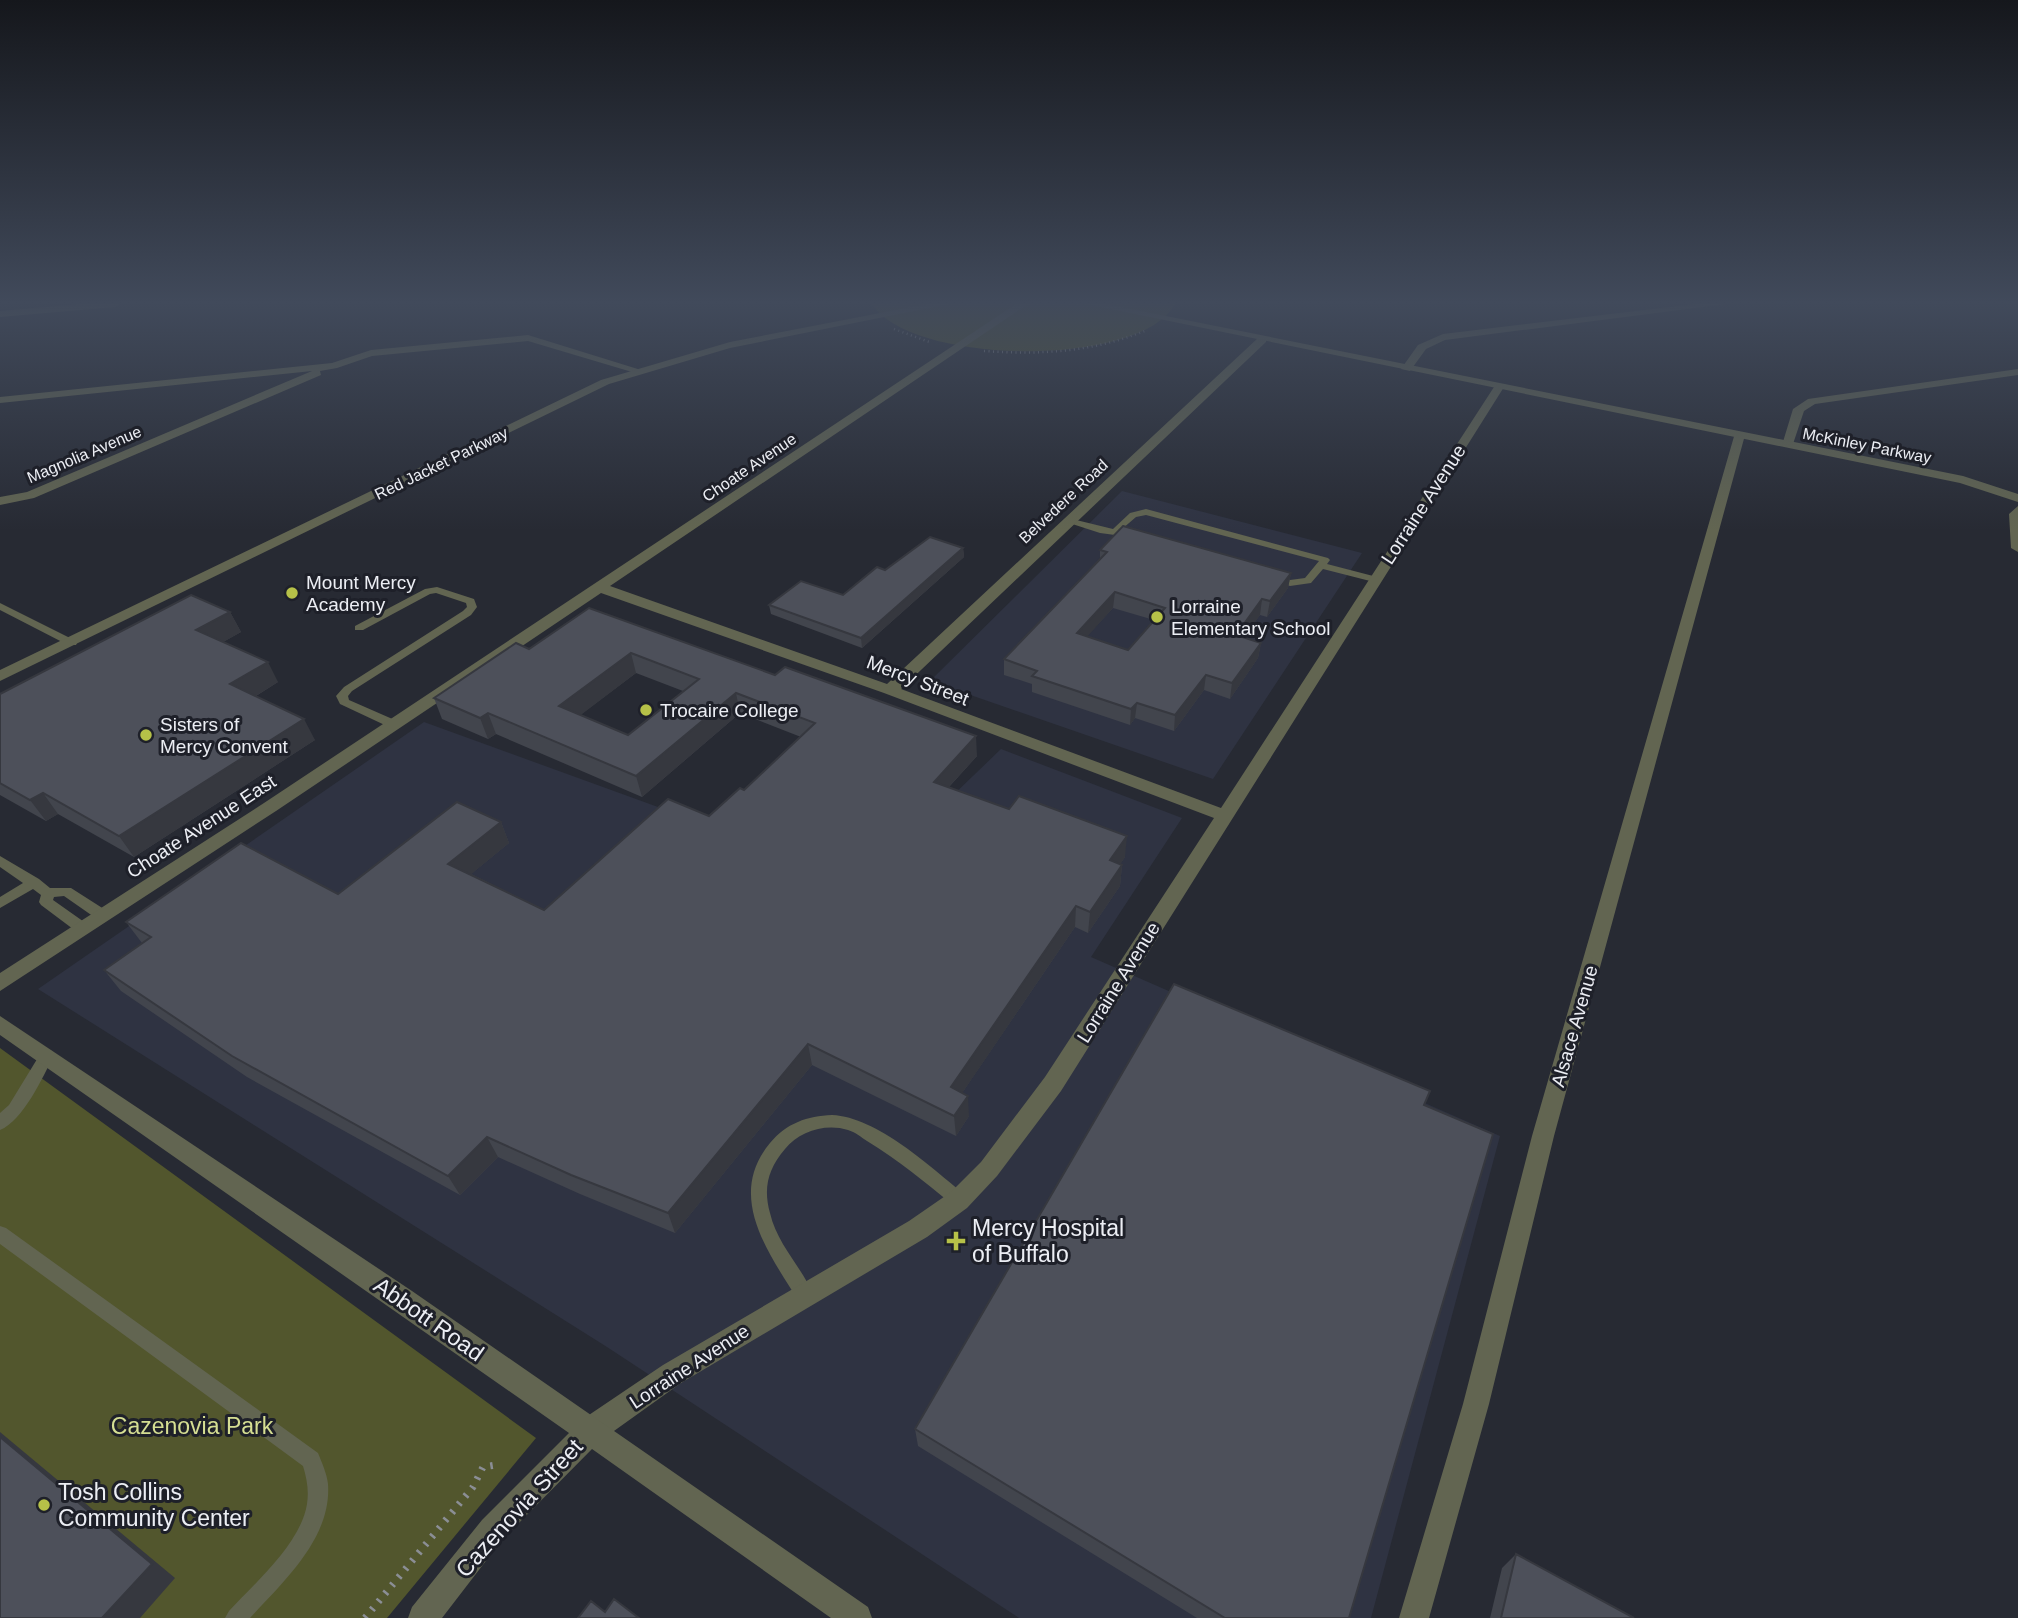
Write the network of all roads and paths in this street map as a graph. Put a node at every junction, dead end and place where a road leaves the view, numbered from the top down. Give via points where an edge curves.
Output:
1 (201, 380) edge
2 (301, 380) edge
3 (611, 380) edge
4 (910, 380) edge
5 (1219, 380) edge
6 (1460, 380) edge
7 (1965, 380) edge
8 (1499, 387) junction
9 (0, 400) edge
10 (1739, 435) junction
11 (1788, 445) junction
12 (2018, 498) edge
13 (0, 501) edge
14 (2018, 510) edge
15 (1068, 520) junction
16 (1115, 532) junction
17 (1127, 536) edge
18 (2018, 548) edge
19 (1321, 565) junction
20 (1265, 576) edge
21 (1374, 579) junction
22 (598, 587) junction
23 (0, 606) edge
24 (359, 628) dead end
25 (72, 643) junction
26 (0, 676) edge
27 (890, 690) junction
28 (393, 724) junction
29 (1223, 815) junction
30 (0, 861) edge
31 (34, 882) junction
32 (48, 893) junction
33 (0, 903) edge
34 (102, 915) junction
35 (82, 928) junction
36 (0, 983) edge
37 (0, 1024) edge
38 (47, 1055) junction
39 (0, 1123) edge
40 (959, 1200) junction
41 (0, 1234) edge
42 (804, 1294) junction
43 (590, 1431) junction
44 (496, 1465) dead end
45 (236, 1618) edge
46 (365, 1618) edge
47 (423, 1618) edge
48 (857, 1618) edge
49 (1415, 1618) edge

1 - 9 street
2 - 13 street, Magnolia Avenue via 30,495
3 - 25 street, Red Jacket Parkway
4 - 22 street, Choate Avenue
5 - 15 street, Belvedere Road
6 - 8 street, McKinley Parkway
7 - 11 street via 1812,401 1799,409
8 - 10 street, McKinley Parkway
8 - 21 street, Lorraine Avenue
10 - 11 street, McKinley Parkway
10 - 49 street, Alsace Avenue via 1543,1136 1476,1404
11 - 12 street, McKinley Parkway via 1963,480
14 - 18 street
15 - 16 lane
15 - 27 street, Belvedere Road
16 - 17 lane
16 - 19 lane via 1133,514 1146,512 1325,560
19 - 20 lane via 1308,581 1290,583
19 - 21 lane
21 - 29 street, Lorraine Avenue
22 - 27 street, Mercy Street
22 - 28 street, Choate Avenue East
23 - 25 lane
24 - 28 lane via 428,591 470,601 472,607 342,696 344,702
25 - 26 street, Red Jacket Parkway
27 - 29 street, Mercy Street
28 - 34 street, Choate Avenue East
29 - 40 street, Lorraine Avenue via 1053,1084 989,1169
30 - 31 lane
31 - 32 lane
31 - 33 lane
32 - 34 lane via 66,891
32 - 35 lane via 46,902
34 - 35 street, Choate Avenue East
35 - 36 street, Choate Avenue East
37 - 38 street, Abbott Road
38 - 39 lane via 15,1110
38 - 43 street, Abbott Road
40 - 42 street, Lorraine Avenue via 918,1229
40 - 42 lane via 900,1151 852,1124 823,1122 787,1135 766,1156 756,1188 763,1224
41 - 45 lane via 311,1460 320,1478 305,1541
42 - 43 street, Lorraine Avenue via 672,1374
43 - 47 street, Cazenovia Street via 492,1530
43 - 48 street, Abbott Road
44 - 46 path via 482,1467 473,1487

